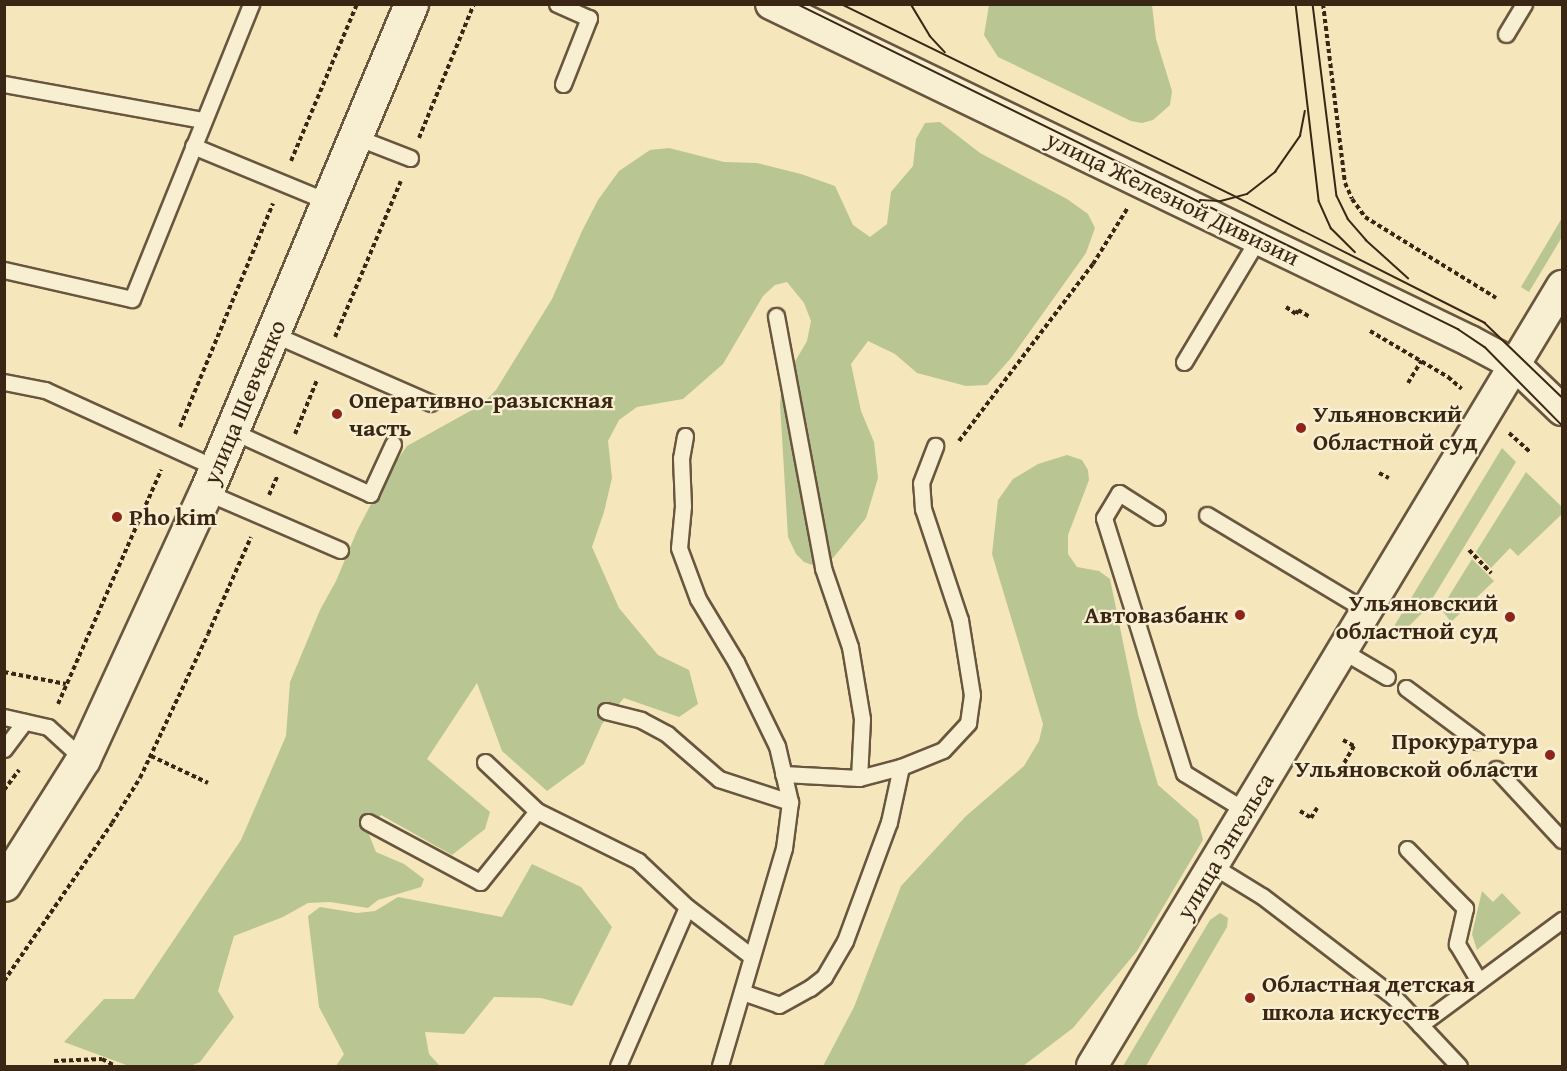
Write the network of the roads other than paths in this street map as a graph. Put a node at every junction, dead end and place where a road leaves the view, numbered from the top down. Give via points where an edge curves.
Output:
1 (250, 4) edge
2 (411, 4) edge
3 (557, 4) edge
4 (771, 4) edge
5 (1524, 4) edge
6 (1506, 34) dead end
7 (4, 84) edge
8 (563, 84) dead end
9 (203, 120) junction
10 (356, 137) junction
11 (193, 146) junction
12 (410, 158) dead end
13 (329, 202) junction
14 (1258, 239) junction
15 (4, 270) edge
16 (1563, 286) edge
17 (776, 315) dead end
18 (273, 334) junction
19 (1184, 362) dead end
20 (1515, 365) junction
21 (4, 382) edge
22 (431, 403) dead end
23 (1563, 410) edge
24 (232, 431) junction
25 (685, 435) dead end
26 (393, 444) dead end
27 (935, 446) road end
28 (211, 480) junction
29 (1208, 515) dead end
30 (1157, 517) dead end
31 (340, 550) dead end
32 (1367, 611) junction
33 (1342, 651) junction
34 (1387, 677) dead end
35 (1406, 688) dead end
36 (606, 711) dead end
37 (5, 718) edge
38 (24, 722) junction
39 (1477, 741) dead end
40 (4, 750) edge
41 (83, 759) junction
42 (485, 762) dead end
43 (902, 767) junction
44 (1496, 769) dead end
45 (783, 774) junction
46 (859, 778) junction
47 (790, 802) junction
48 (1246, 811) junction
49 (537, 812) junction
50 (368, 822) dead end
51 (1563, 840) edge
52 (1407, 849) dead end
53 (1213, 866) junction
54 (4, 884) edge
55 (687, 907) junction
56 (1563, 920) edge
57 (752, 956) junction
58 (1479, 981) junction
59 (742, 992) junction
60 (1420, 1025) junction
61 (618, 1066) edge
62 (720, 1066) edge
63 (1092, 1066) edge
64 (1459, 1066) edge

1 - 9 lane
2 - 10 street, улица Шевченко
3 - 8 lane via 589,18
4 - 14 street, улица Железной Дивизии
5 - 6 lane
7 - 9 lane
9 - 11 lane
10 - 12 lane
10 - 13 street, улица Шевченко
11 - 13 lane
11 - 15 lane via 132,299
13 - 18 street, улица Шевченко
14 - 19 lane
14 - 20 street, улица Железной Дивизии
16 - 20 street, улица Энгельса
17 - 46 lane via 823,568 850,646 862,719
18 - 22 lane
18 - 24 street, улица Шевченко
20 - 23 street, улица Железной Дивизии
20 - 32 street, улица Энгельса
21 - 28 lane via 45,390 171,448
24 - 26 lane via 370,494
24 - 28 street, улица Шевченко
25 - 45 lane via 679,548 698,599 736,663 777,746
27 - 43 lane via 921,483 923,509 960,620 972,694 968,723 943,750
28 - 31 lane
28 - 41 street, улица Шевченко
29 - 32 lane
30 - 48 lane via 1119,493 1104,518 1184,773
32 - 33 street, улица Энгельса
33 - 34 lane
33 - 48 street, улица Энгельса
35 - 39 lane
36 - 47 lane via 641,720 667,734 719,779
37 - 38 lane
38 - 40 lane
38 - 41 lane via 48,727
41 - 54 street, улица Шевченко
42 - 49 lane
43 - 46 lane
43 - 59 lane via 890,822 845,942 824,977 779,1005
44 - 51 lane
45 - 46 lane
45 - 47 lane
47 - 57 lane via 784,848
48 - 53 street, улица Энгельса
49 - 50 lane via 480,882
49 - 55 lane via 638,861
52 - 58 lane via 1465,908 1457,944
53 - 60 lane via 1272,903 1393,996
53 - 63 street, улица Энгельса
55 - 57 lane
55 - 61 lane
56 - 58 lane
57 - 59 lane
58 - 60 lane
59 - 62 lane
60 - 64 lane

